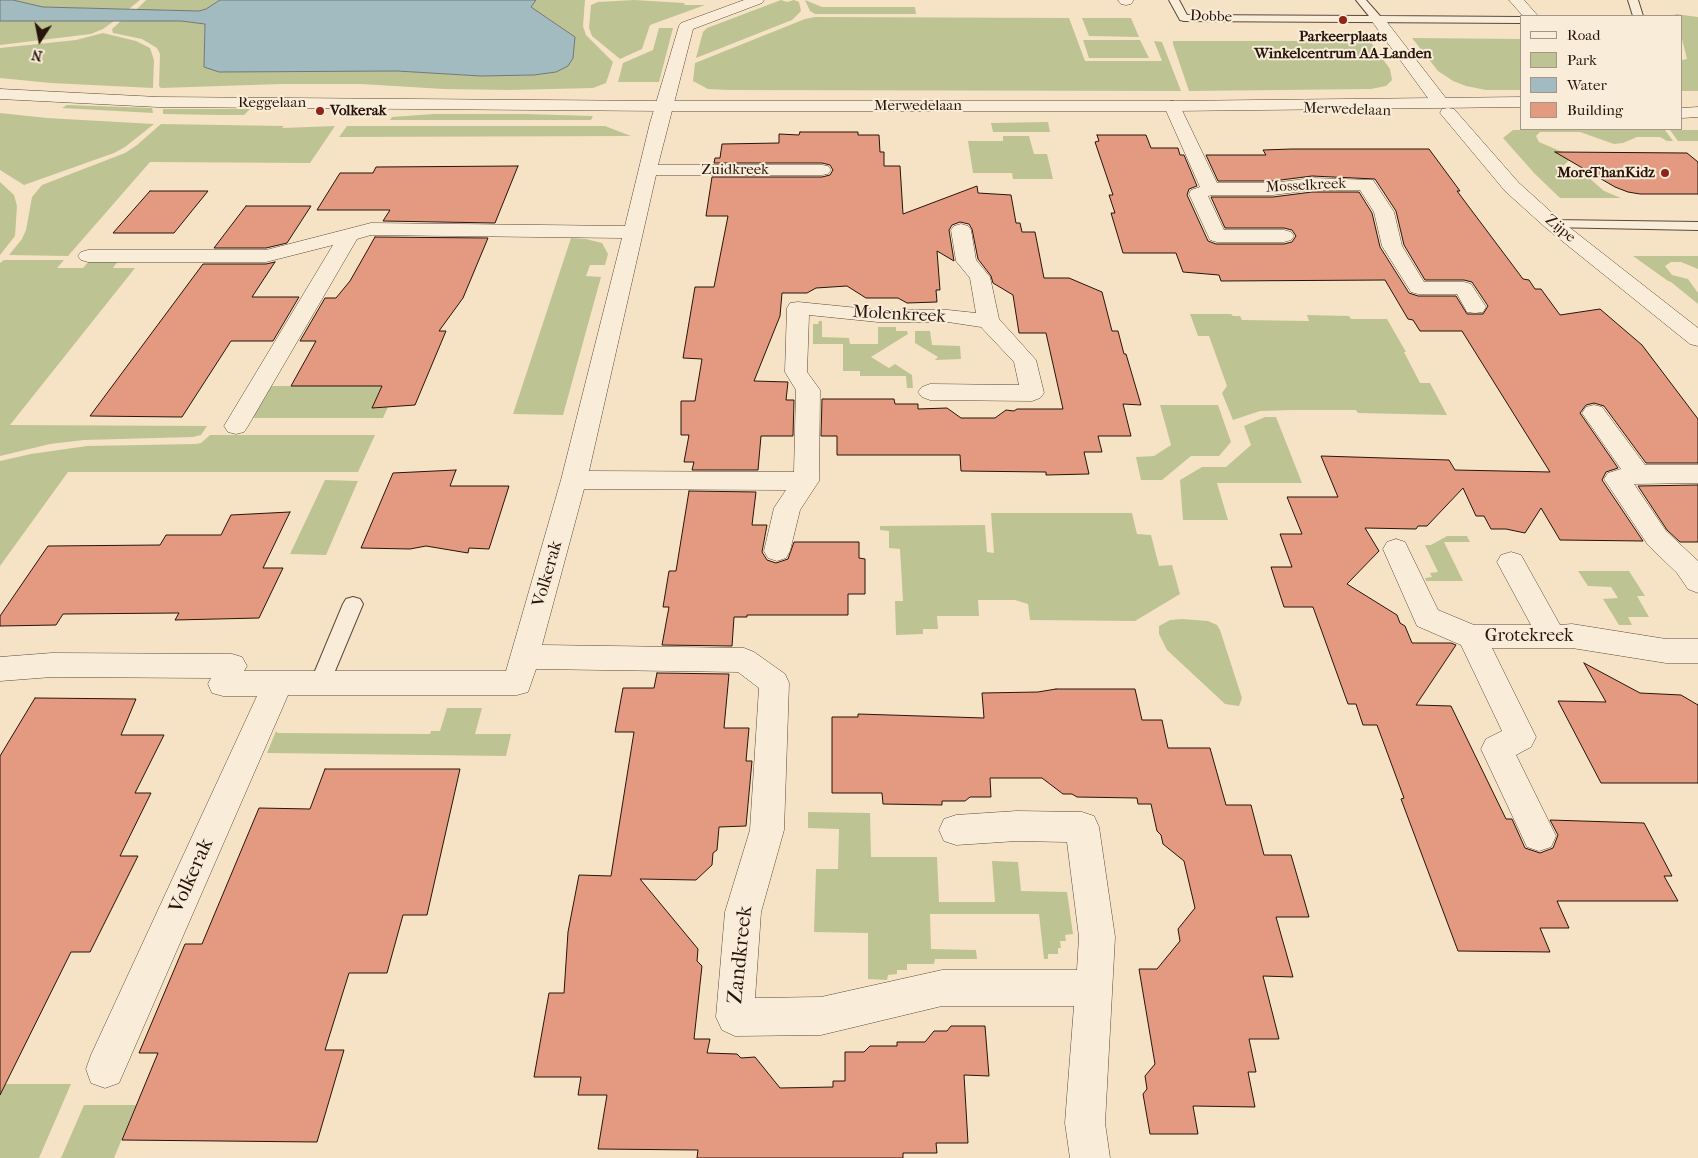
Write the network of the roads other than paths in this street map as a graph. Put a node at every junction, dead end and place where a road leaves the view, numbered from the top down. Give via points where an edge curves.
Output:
1 (758, 0) edge
2 (1174, 0) edge
3 (1362, 0) edge
4 (1516, 0) edge
5 (1633, 0) edge
6 (1530, 15) edge
7 (1638, 15) edge
8 (1378, 20) junction
9 (1520, 20) edge
10 (0, 94) edge
11 (1520, 102) edge
12 (1683, 103) edge
13 (1698, 103) edge
14 (664, 106) junction
15 (1172, 106) junction
16 (1443, 107) junction
17 (1698, 112) edge
18 (1520, 113) edge
19 (1683, 113) edge
20 (648, 170) junction
21 (822, 170) dead end
22 (1210, 189) junction
23 (1553, 224) junction
24 (1698, 226) edge
25 (961, 230) dead end
26 (634, 232) junction
27 (349, 235) junction
28 (1284, 236) dead end
29 (88, 256) dead end
30 (1475, 307) dead end
31 (988, 321) junction
32 (1698, 339) edge
33 (930, 392) dead end
34 (1594, 413) dead end
35 (236, 426) dead end
36 (1638, 474) junction
37 (1698, 474) edge
38 (574, 480) junction
39 (806, 481) junction
40 (1396, 549) dead end
41 (777, 551) dead end
42 (1511, 562) dead end
43 (1698, 582) edge
44 (353, 604) dead end
45 (1552, 636) junction
46 (1472, 637) junction
47 (1698, 651) edge
48 (524, 657) junction
49 (0, 669) edge
50 (278, 683) junction
51 (320, 684) junction
52 (956, 830) dead end
53 (1539, 836) dead end
54 (1094, 988) junction
55 (105, 1069) dead end
56 (1090, 1158) edge

1 - 14 street, Volkerak via 686,26
2 - 8 lane, Dobbe via 1184,18
3 - 8 lane
4 - 6 street
5 - 7 lane
8 - 9 lane, Dobbe
8 - 16 street
10 - 14 street, Reggelaan via 158,102
11 - 16 street, Merwedelaan
12 - 13 street
14 - 15 street, Merwedelaan
14 - 20 street, Volkerak
15 - 16 street, Merwedelaan
15 - 22 street
16 - 18 street, Merwedelaan
16 - 23 street, Zijpe via 1512,187
17 - 19 street
20 - 21 street, Zuidkreek
20 - 26 street, Volkerak
22 - 28 street via 1198,194 1217,236
22 - 30 street, Mosselkreek via 1366,184 1384,212 1392,246 1418,288 1464,288
23 - 24 lane
23 - 32 street, Zijpe
25 - 31 street via 966,261 980,277
26 - 27 street via 372,229
26 - 38 street, Volkerak
27 - 29 street via 266,256
27 - 35 street
31 - 33 street via 1024,360 1032,393
31 - 39 street, Molenkreek via 948,316 878,316 798,308 796,372 808,390
34 - 36 street
36 - 37 street
36 - 43 street via 1617,479 1657,538
38 - 39 street
38 - 48 street, Volkerak
39 - 41 street via 787,508
40 - 46 street via 1427,618
42 - 45 street
44 - 51 lane
45 - 46 street, Grotekreek
45 - 47 street, Grotekreek via 1572,636 1666,651
46 - 53 street, Grotekreek via 1520,737 1497,749
48 - 51 street, Volkerak via 517,683
48 - 54 street, Zandkreek via 744,660 774,683 767,830 743,912 735,1017 820,1016 942,988
49 - 50 street, Volkerak via 52,665 232,666 223,684
50 - 51 street, Volkerak
50 - 55 street, Volkerak
52 - 54 street via 1017,826 1082,827 1097,937
54 - 56 street via 1085,1123

